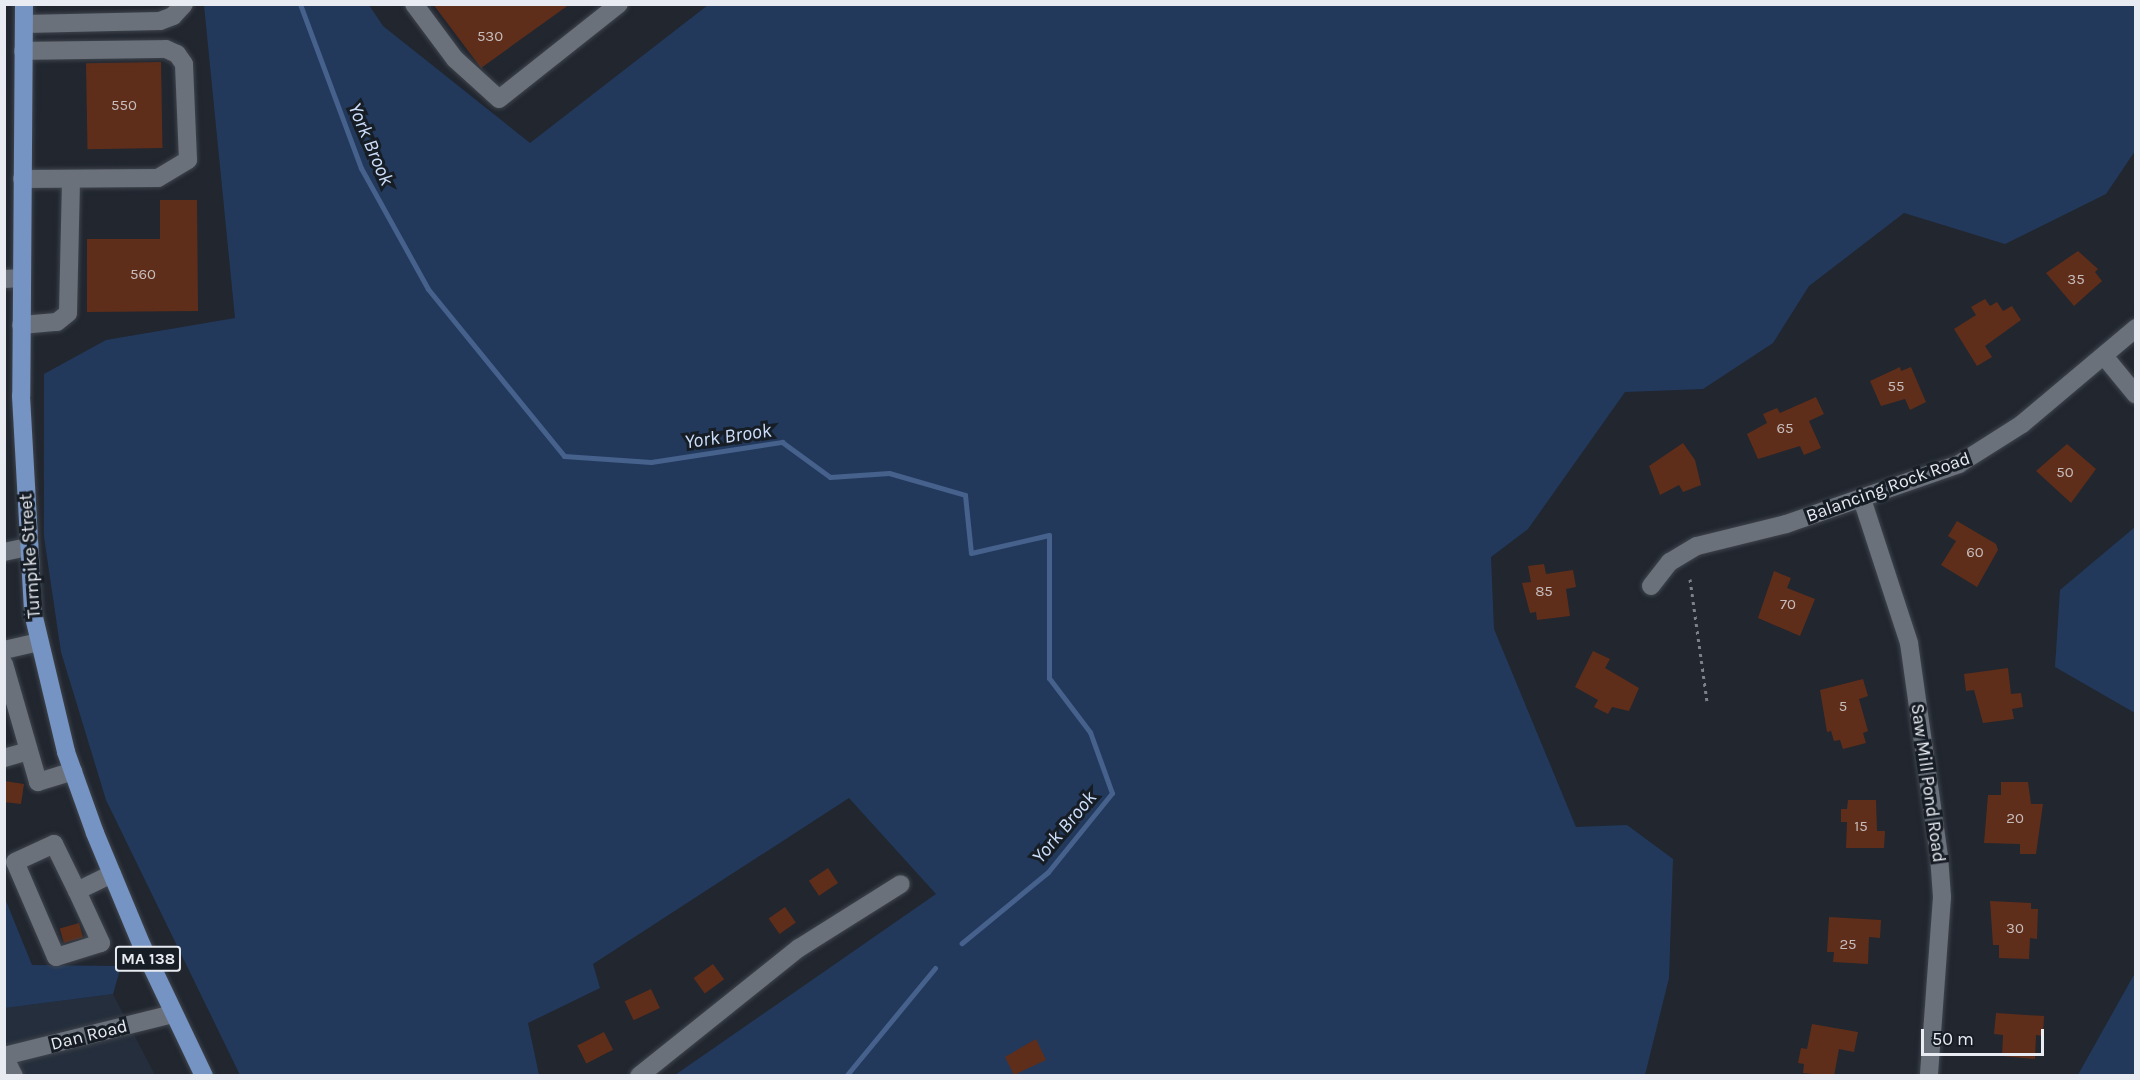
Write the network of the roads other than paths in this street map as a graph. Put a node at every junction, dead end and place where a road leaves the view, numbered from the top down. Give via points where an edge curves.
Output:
1 (24, 4) edge
2 (184, 4) edge
3 (414, 4) edge
4 (619, 4) edge
5 (24, 24) junction
6 (23, 51) junction
7 (22, 179) junction
8 (71, 179) junction
9 (13, 279) edge
10 (21, 325) junction
11 (2136, 328) edge
12 (2104, 356) junction
13 (2136, 395) edge
14 (1862, 499) junction
15 (27, 547) junction
16 (4, 552) edge
17 (1652, 586) dead end
18 (39, 642) junction
19 (4, 650) edge
20 (4, 664) edge
21 (9, 700) edge
22 (28, 751) junction
23 (4, 758) edge
24 (72, 771) junction
25 (112, 874) junction
26 (901, 884) dead end
27 (77, 891) junction
28 (173, 1014) junction
29 (4, 1056) edge
30 (1929, 1075) edge
31 (14, 1076) edge
32 (204, 1076) edge
33 (639, 1076) edge

1 - 5 main road, Turnpike Street / MA 138
2 - 5 street via 160,21
3 - 4 street via 455,59 499,99
5 - 6 main road, Turnpike Street / MA 138
6 - 7 main road, Turnpike Street / MA 138
6 - 8 street via 166,49 184,64 188,160 158,178
7 - 8 street
7 - 9 main road, Turnpike Street / MA 138
8 - 10 street via 68,313 57,322
9 - 10 main road, Turnpike Street / MA 138
10 - 15 main road, Turnpike Street / MA 138
11 - 12 street, Balancing Rock Road
12 - 13 street
12 - 14 street, Balancing Rock Road via 1993,445 1959,464
14 - 17 street, Balancing Rock Road via 1697,546 1670,562
14 - 30 street, Saw Mill Pond Road via 1909,643 1939,856 1942,897
15 - 16 street
15 - 18 main road, Turnpike Street / MA 138
18 - 19 street
18 - 24 main road, Turnpike Street / MA 138
20 - 21 street
21 - 22 street
22 - 23 street
22 - 24 street via 38,782
24 - 25 main road, Turnpike Street / MA 138
25 - 27 street
25 - 28 main road, Turnpike Street / MA 138
26 - 33 street via 799,948
27 - 27 street via 54,844 15,862 56,957 101,943
28 - 29 street, Dan Road
28 - 32 main road, Turnpike Street / MA 138
29 - 31 street

